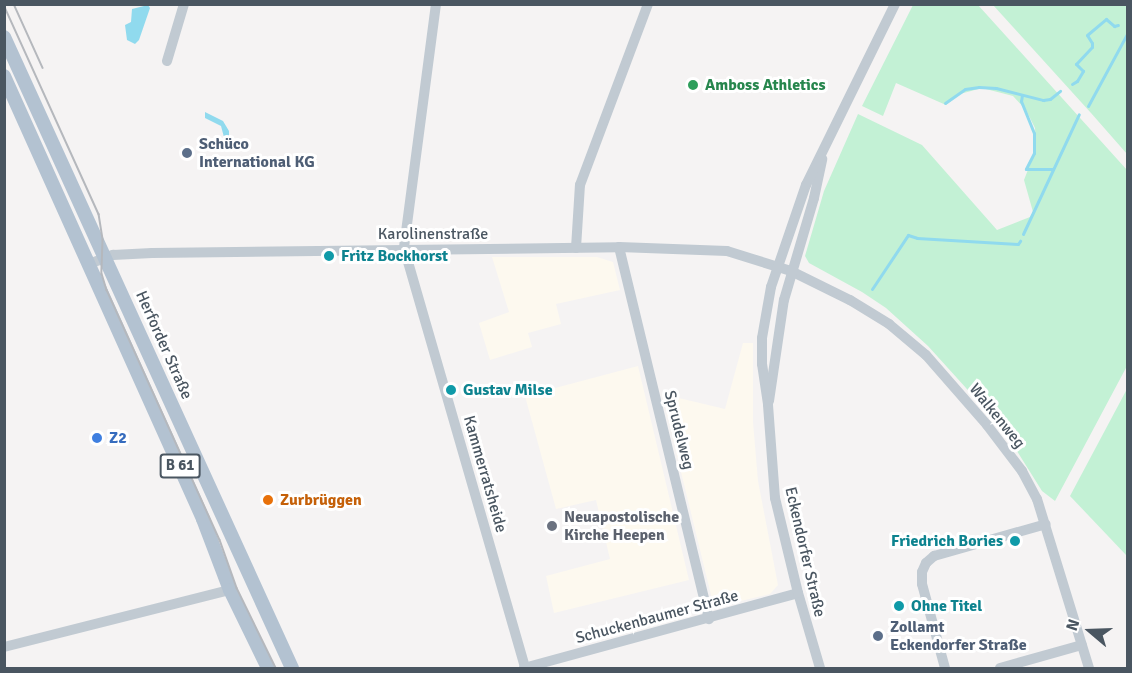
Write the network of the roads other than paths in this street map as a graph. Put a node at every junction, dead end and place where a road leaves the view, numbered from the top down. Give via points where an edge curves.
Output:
1 (184, 4) edge
2 (436, 4) edge
3 (648, 4) edge
4 (895, 4) edge
5 (4, 37) edge
6 (167, 61) dead end
7 (4, 76) edge
8 (824, 152) junction
9 (404, 248) junction
10 (576, 248) junction
11 (619, 248) junction
12 (106, 256) junction
13 (89, 264) junction
14 (777, 266) junction
15 (792, 271) junction
16 (768, 404) junction
17 (1046, 524) junction
18 (254, 587) junction
19 (230, 590) junction
20 (798, 593) junction
21 (709, 619) junction
22 (1082, 645) junction
23 (4, 646) edge
24 (525, 668) edge
25 (268, 669) edge
26 (292, 669) edge
27 (820, 669) edge
28 (945, 669) edge
29 (1000, 669) edge
30 (1089, 669) edge

1 - 6 street
2 - 9 street, Kammerratsheide
3 - 10 street via 580,185
4 - 8 street, Eckendorfer Straße
5 - 12 main road, Herforder Straße / B 61
7 - 13 main road, B 61
8 - 14 street, Eckendorfer Straße via 806,185
8 - 15 street, Eckendorfer Straße
9 - 10 street, Karolinenstraße
9 - 12 street, Karolinenstraße
9 - 24 street, Kammerratsheide
10 - 11 street, Karolinenstraße
11 - 14 street, Karolinenstraße via 718,250
11 - 21 street, Sprudelweg
12 - 13 street, Karolinenstraße
12 - 18 main road, Herforder Straße / B 61
13 - 19 main road, B 61 via 203,519
14 - 15 street, Walkenweg
14 - 16 street, Eckendorfer Straße via 762,338
15 - 16 street, Eckendorfer Straße
15 - 17 street, Walkenweg via 872,312 926,355 1022,471
16 - 20 street, Eckendorfer Straße via 775,498
17 - 22 street, Walkenweg
17 - 28 street via 934,556 926,562 922,584
18 - 19 main road
18 - 26 main road, Herforder Straße / B 61
19 - 23 street
19 - 25 main road, B 61
20 - 21 street, Schuckenbaumer Straße
20 - 27 street, Eckendorfer Straße
21 - 24 street, Schuckenbaumer Straße
22 - 29 street
22 - 30 street, Walkenweg

